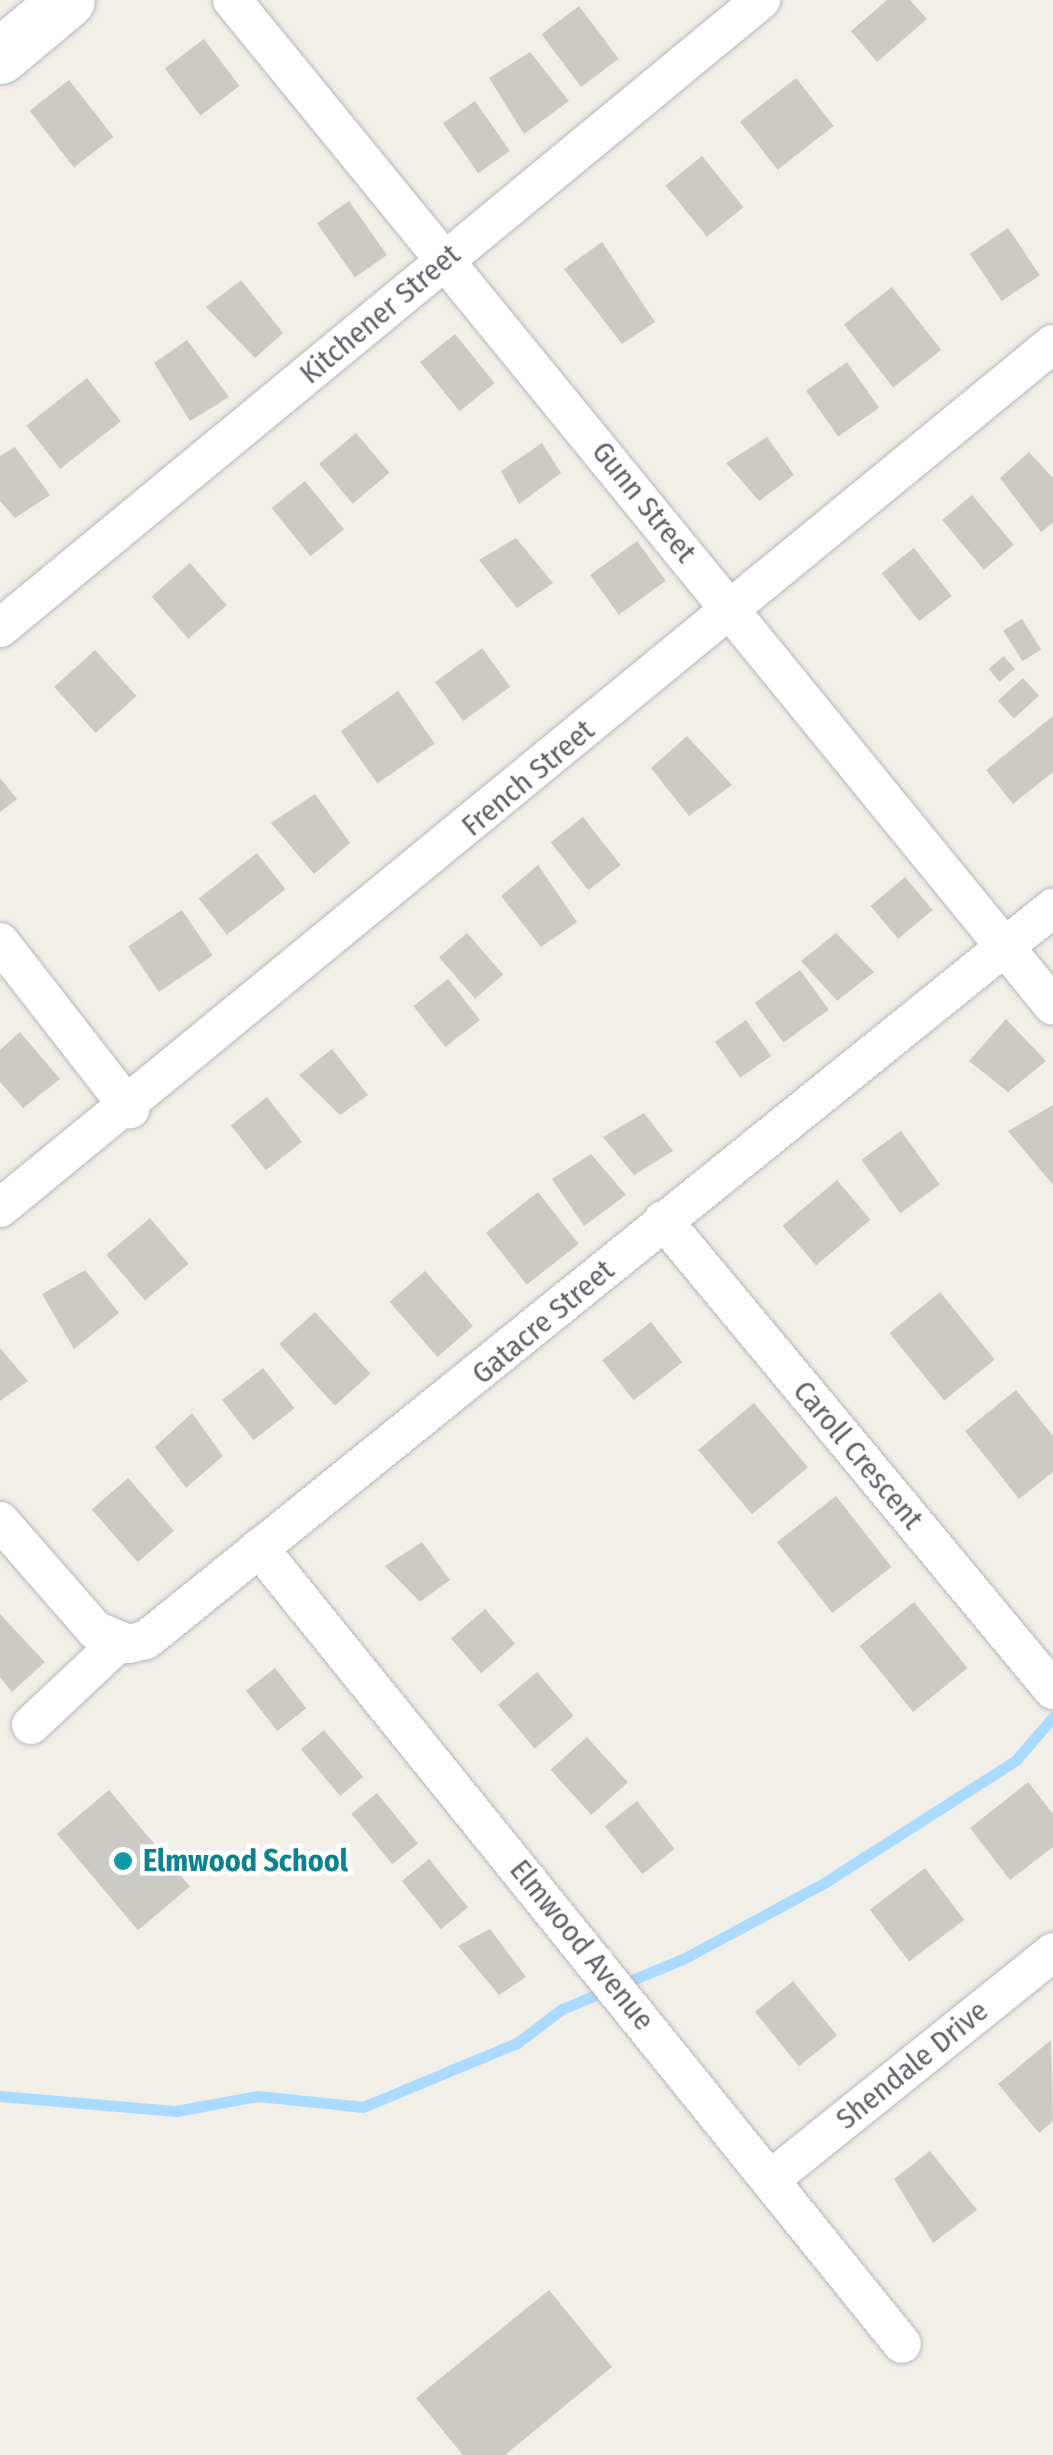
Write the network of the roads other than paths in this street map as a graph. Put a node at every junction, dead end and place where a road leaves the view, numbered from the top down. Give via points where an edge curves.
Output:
1 (67, 0) edge
2 (232, 0) edge
3 (761, 0) edge
4 (0, 56) edge
5 (447, 258) junction
6 (1053, 344) edge
7 (730, 610) junction
8 (0, 628) edge
9 (1053, 908) edge
10 (0, 942) edge
11 (1007, 946) junction
12 (1053, 1006) edge
13 (130, 1109) junction
14 (0, 1208) edge
15 (662, 1220) junction
16 (0, 1521) edge
17 (258, 1548) junction
18 (118, 1642) junction
19 (1053, 1690) edge
20 (32, 1724) dead end
21 (1053, 1952) edge
22 (771, 2179) junction
23 (902, 2344) dead end

1 - 4 street
2 - 5 street, Gunn Street
3 - 5 street, Kitchener Street
5 - 7 street, Gunn Street
5 - 8 street, Kitchener Street
6 - 7 street, French Street
7 - 11 street, Gunn Street
7 - 13 street, French Street
9 - 11 street, Gatacre Street
10 - 13 street
11 - 12 street, Gunn Street
11 - 15 street, Gatacre Street
13 - 14 street, French Street
15 - 17 street, Gatacre Street via 421,1425
15 - 19 street, Caroll Crescent
16 - 18 street via 87,1623
17 - 18 street, Gatacre Street via 146,1640
17 - 22 street, Elmwood Avenue
18 - 20 street, Gatacre Street
21 - 22 street, Shendale Drive
22 - 23 street, Elmwood Avenue

